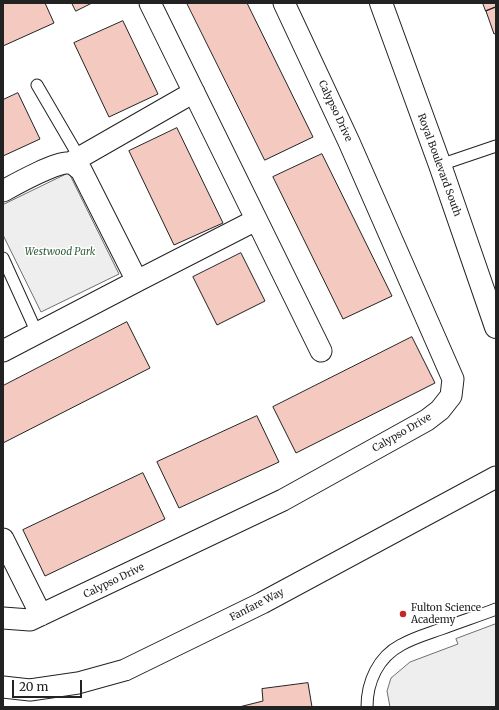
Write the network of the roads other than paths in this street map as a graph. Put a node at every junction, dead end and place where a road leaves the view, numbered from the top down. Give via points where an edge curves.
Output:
1 (150, 3) edge
2 (284, 3) edge
3 (381, 3) edge
4 (37, 85) dead end
5 (194, 92) junction
6 (496, 146) edge
7 (74, 160) junction
8 (440, 165) junction
9 (3, 191) edge
10 (256, 220) junction
11 (3, 258) edge
12 (137, 281) junction
13 (496, 327) edge
14 (37, 333) junction
15 (3, 351) edge
16 (320, 351) dead end
17 (496, 477) edge
18 (3, 539) edge
19 (496, 609) edge
20 (41, 615) junction
21 (3, 618) edge
22 (3, 687) edge
23 (367, 707) edge

1 - 5 street
2 - 20 street, Calypso Drive via 349,142 453,379 451,396 440,410 427,420 283,500
3 - 8 street, Royal Boulevard South
4 - 7 lane
5 - 7 street
5 - 10 street
6 - 8 lane
7 - 9 street via 40,172
7 - 12 street
8 - 13 street, Royal Boulevard South
10 - 12 street
10 - 16 street
11 - 14 lane
12 - 14 street
14 - 15 street
17 - 22 street, Fanfare Way via 262,603 125,670 78,683 30,690
18 - 20 street
19 - 23 lane via 399,646 386,656 375,671
20 - 21 street, Calypso Drive via 30,620

